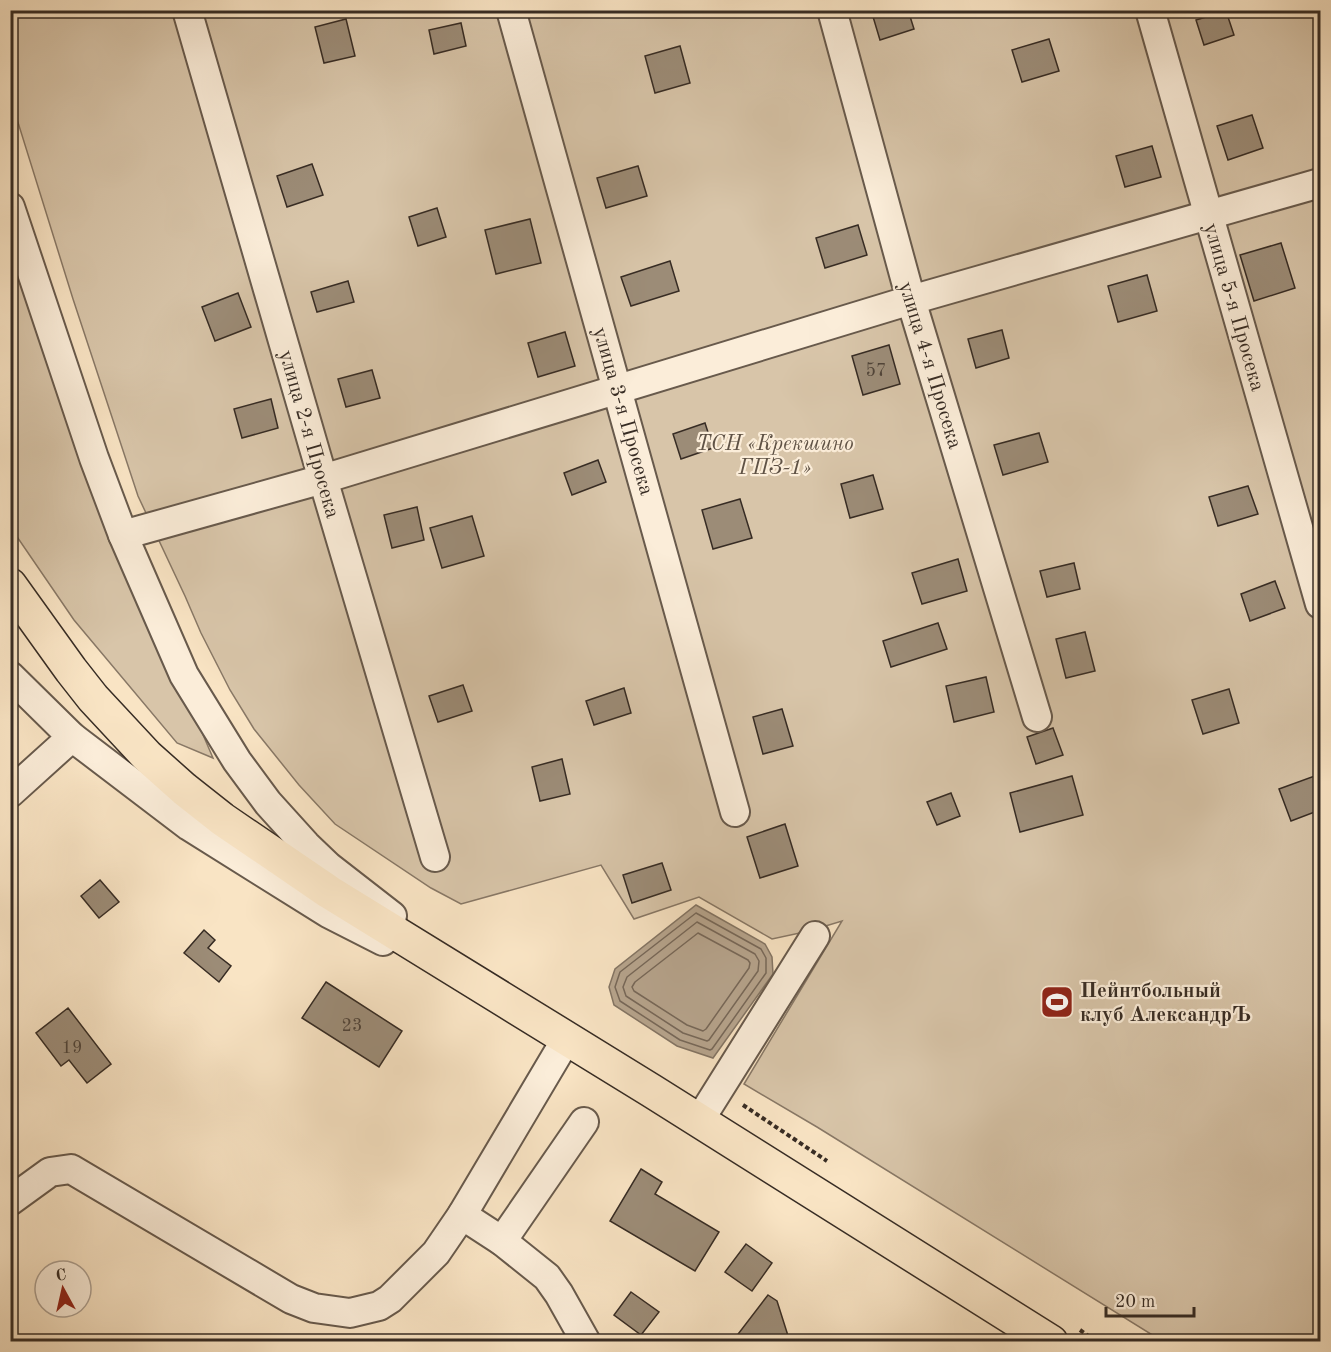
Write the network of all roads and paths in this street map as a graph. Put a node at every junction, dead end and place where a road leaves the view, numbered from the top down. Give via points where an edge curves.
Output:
1 (187, 10) edge
2 (511, 10) edge
3 (832, 10) edge
4 (1150, 10) edge
5 (1320, 183) edge
6 (10, 207) edge
7 (1209, 215) junction
8 (911, 300) junction
9 (618, 389) junction
10 (323, 479) junction
11 (123, 535) junction
12 (10, 585) edge
13 (1320, 604) edge
14 (10, 676) edge
15 (1036, 717) dead end
16 (72, 737) junction
17 (10, 793) edge
18 (735, 812) dead end
19 (435, 857) dead end
20 (815, 936) dead end
21 (476, 982) junction
22 (508, 1002) junction
23 (567, 1038) junction
24 (699, 1121) junction
25 (584, 1122) dead end
26 (10, 1201) edge
27 (462, 1215) junction
28 (502, 1241) junction
29 (586, 1341) edge
30 (1052, 1341) edge

1 - 10 street, улица 2-я Просека
2 - 9 street, улица 3-я Просека
3 - 8 street, улица 4-я Просека
4 - 7 street, улица 5-я Просека
5 - 7 street
6 - 11 street
7 - 8 street
7 - 13 street, улица 5-я Просека
8 - 9 street
8 - 15 street, улица 4-я Просека
9 - 10 street
9 - 18 street, улица 3-я Просека
10 - 11 street
10 - 19 street, улица 2-я Просека
11 - 21 street via 184,675 268,803 329,867
12 - 21 main road via 93,698 184,789 329,892
14 - 16 street
16 - 17 street
16 - 22 street via 189,826 328,913
20 - 24 street
21 - 22 main road
22 - 23 main road
23 - 24 main road
23 - 27 street
24 - 30 main road
25 - 28 street
26 - 27 street via 50,1172 71,1169 291,1299 314,1308 350,1313 390,1299 436,1252
27 - 28 street
28 - 29 street via 547,1277

